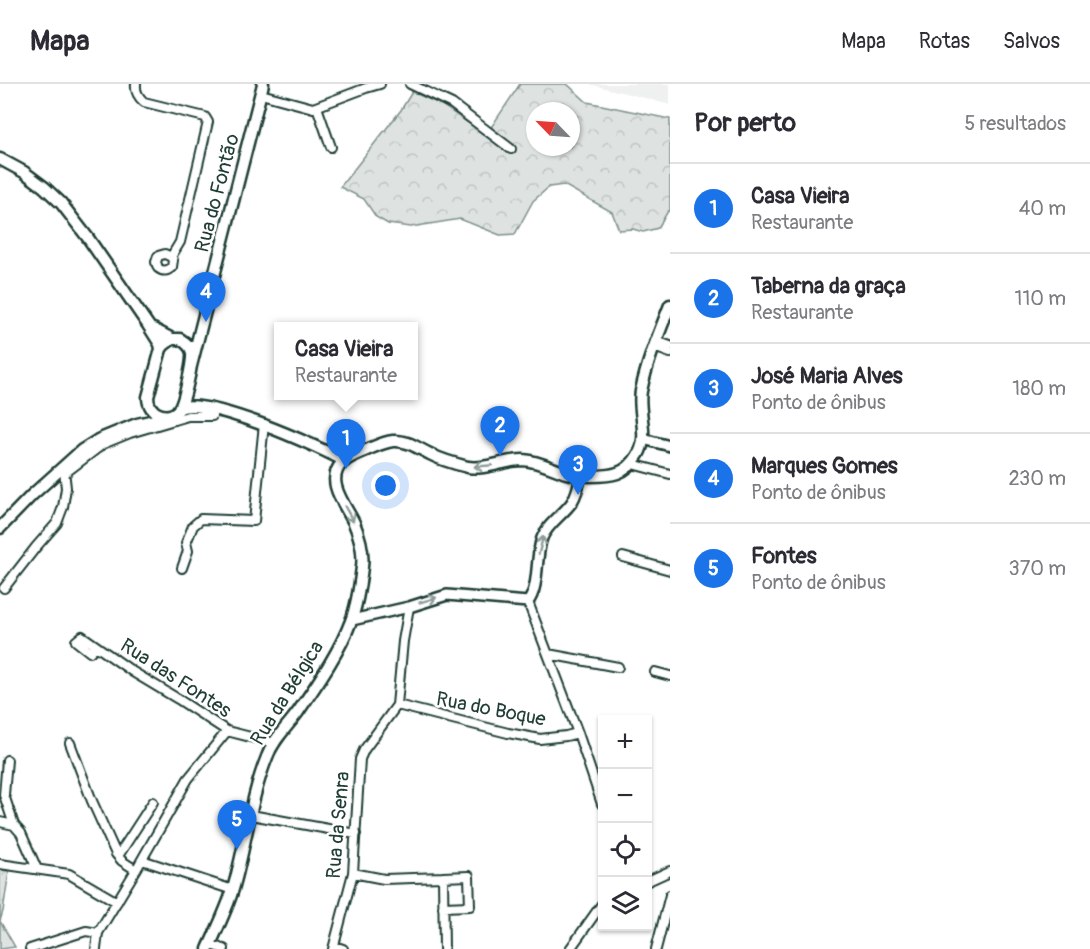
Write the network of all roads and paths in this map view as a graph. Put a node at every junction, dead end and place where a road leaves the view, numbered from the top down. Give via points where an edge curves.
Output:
1 (136, 84) edge
2 (380, 84) edge
3 (410, 84) edge
4 (365, 86) edge
5 (262, 89) edge
6 (316, 107) junction
7 (331, 147) dead end
8 (511, 150) dead end
9 (0, 159) edge
10 (171, 257) dead end
11 (670, 305) edge
12 (204, 311) junction
13 (148, 325) junction
14 (176, 339) junction
15 (655, 344) junction
16 (670, 346) edge
17 (161, 349) junction
18 (670, 353) edge
19 (192, 366) junction
20 (186, 386) junction
21 (148, 397) junction
22 (200, 406) junction
23 (176, 411) junction
24 (212, 416) dead end
25 (138, 424) junction
26 (264, 424) junction
27 (643, 439) junction
28 (670, 446) edge
29 (345, 461) junction
30 (632, 464) junction
31 (64, 469) junction
32 (670, 474) edge
33 (581, 476) junction
34 (0, 528) edge
35 (622, 556) dead end
36 (182, 568) dead end
37 (670, 570) edge
38 (4, 588) dead end
39 (528, 602) junction
40 (409, 607) junction
41 (352, 620) junction
42 (96, 646) dead end
43 (548, 654) junction
44 (618, 667) dead end
45 (655, 672) dead end
46 (670, 675) edge
47 (397, 705) junction
48 (227, 731) junction
49 (578, 733) junction
50 (70, 743) dead end
51 (274, 743) junction
52 (7, 760) dead end
53 (598, 790) edge
54 (2, 795) edge
55 (153, 802) dead end
56 (251, 815) junction
57 (0, 822) edge
58 (14, 825) junction
59 (356, 834) junction
60 (118, 856) junction
61 (142, 860) junction
62 (0, 864) edge
63 (37, 868) junction
64 (136, 870) junction
65 (670, 871) edge
66 (353, 873) junction
67 (443, 877) junction
68 (652, 879) edge
69 (233, 890) junction
70 (670, 895) edge
71 (117, 903) junction
72 (669, 905) edge
73 (443, 908) junction
74 (598, 911) edge
75 (98, 933) junction
76 (209, 947) edge
77 (333, 948) edge
78 (30, 949) edge
79 (96, 949) edge
80 (224, 949) edge
81 (343, 949) edge
82 (444, 949) edge
83 (570, 949) edge
84 (656, 949) edge

1 - 10 street via 135,90 144,102 205,117 208,122 180,243
2 - 4 street
3 - 8 street via 452,104
4 - 6 street
5 - 6 street
5 - 12 main road, Rua do Fontão
6 - 7 street
9 - 13 main road via 24,172 62,203
11 - 15 main road
12 - 14 main road, Rua do Fontão via 194,330
12 - 19 main road, Rua do Fontão
13 - 14 main road
13 - 17 main road
14 - 17 main road, Rua do Fontão
14 - 19 main road via 189,346
15 - 16 street
15 - 18 street
15 - 27 main road via 641,390
17 - 21 main road
19 - 20 main road, Rua do Fontão
20 - 22 main road
20 - 23 main road, Rua do Fontão
21 - 23 main road via 149,406 157,414
21 - 25 main road
22 - 23 main road
22 - 26 main road
23 - 25 main road via 165,418
24 - 31 street via 188,416 130,433 103,444
25 - 31 main road via 98,440
26 - 29 main road
26 - 36 street via 254,521 201,519 193,526 186,543 188,550
27 - 28 street
27 - 30 main road
33 -> 29 main road via 531,461 478,468 394,441
29 -> 41 main road, Rua da Bélgica via 336,477 337,491 353,521 362,554
30 - 32 street
30 - 33 main road via 609,476
31 - 34 main road
31 - 38 street via 66,488 57,523
39 -> 33 street via 540,544 549,527 571,504
35 - 37 street
40 -> 39 street via 447,595
39 - 43 street
40 - 41 street
40 - 47 street
41 - 51 main road, Rua da Bélgica via 324,674
42 - 48 street, Rua das Fontes
43 - 44 street
43 - 49 street
45 - 46 street
47 - 49 street, Rua do Boque via 540,739
47 - 59 street, Rua da Senra via 360,759
48 - 51 street, Rua das Fontes
48 - 61 street via 188,779
49 - 53 street
50 - 60 street
51 - 56 main road, Rua da Bélgica
52 - 54 street
54 - 58 street
55 - 60 street
56 - 59 street
56 - 69 main road, Rua da Bélgica
57 - 58 street
58 - 63 street
59 - 66 street, Rua da Senra
60 - 64 street
61 - 64 street
61 - 69 street
62 - 63 street
63 - 71 street via 69,874
64 - 71 street
65 - 68 street
66 - 67 street via 384,879
66 - 77 street, Rua da Senra
67 - 73 street
67 - 73 street via 469,876 470,906
69 - 76 main road, Rua da Bélgica
70 - 72 street
71 - 75 street
72 - 84 street
73 - 82 street
74 - 83 street
75 - 78 street via 86,931
75 - 79 street
76 - 80 street
77 - 81 street

